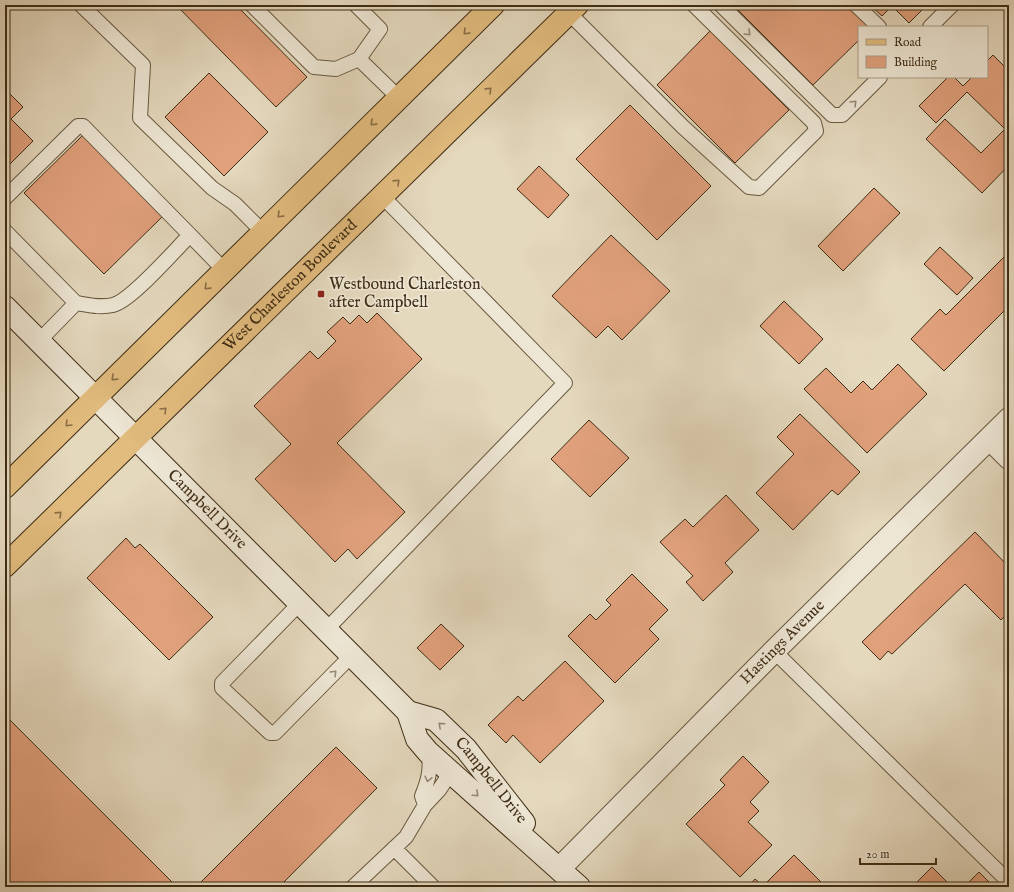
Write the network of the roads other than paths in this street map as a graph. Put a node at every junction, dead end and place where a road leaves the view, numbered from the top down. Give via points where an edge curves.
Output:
1 (81, 5) edge
2 (252, 5) edge
3 (356, 5) edge
4 (493, 5) edge
5 (694, 5) edge
6 (721, 5) edge
7 (856, 5) edge
8 (952, 5) edge
9 (573, 9) edge
10 (878, 26) edge
11 (931, 26) edge
12 (360, 59) junction
13 (879, 78) edge
14 (399, 98) junction
15 (382, 196) junction
16 (5, 198) edge
17 (5, 231) edge
18 (263, 232) junction
19 (190, 235) junction
20 (224, 270) junction
21 (76, 303) junction
22 (5, 307) edge
23 (39, 340) junction
24 (95, 396) junction
25 (1009, 419) edge
26 (136, 437) junction
27 (990, 439) junction
28 (1009, 458) edge
29 (5, 487) edge
30 (5, 566) edge
31 (299, 604) junction
32 (326, 630) junction
33 (774, 651) junction
34 (351, 656) junction
35 (408, 712) junction
36 (466, 749) junction
37 (428, 752) junction
38 (451, 772) junction
39 (425, 805) junction
40 (394, 848) junction
41 (560, 868) junction
42 (1009, 882) edge
43 (353, 887) edge
44 (433, 887) edge
45 (579, 887) edge

1 - 18 lane via 142,66 140,118 212,188 235,204
2 - 12 lane via 314,67 336,69
3 - 12 lane via 380,29
4 -> 14 main road
5 - 9 lane via 814,123 816,132 759,188 749,188 688,132
6 -> 13 lane via 832,115 842,115
7 - 10 lane
8 - 11 lane
15 -> 9 main road, West Charleston Boulevard
12 - 14 lane
14 -> 18 main road
26 -> 15 main road, West Charleston Boulevard
15 - 32 lane via 565,384
16 - 19 lane via 78,126 83,126
17 - 21 lane
18 - 20 main road
19 - 20 lane
19 - 21 lane via 137,288 115,305 100,307
20 -> 24 main road
21 - 23 lane
22 - 23 street, Campbell Drive
23 - 24 street, Campbell Drive
24 - 26 street, Campbell Drive
24 -> 29 main road
25 - 27 street, Hastings Avenue
30 -> 26 main road, West Charleston Boulevard
26 - 31 street, Campbell Drive
27 - 28 street
27 - 33 street, Hastings Avenue
31 - 32 street, Campbell Drive
31 -> 34 lane via 222,683 222,688 270,733 275,733
32 - 34 street, Campbell Drive
33 - 41 street, Hastings Avenue
33 - 42 lane
34 - 35 street, Campbell Drive
36 -> 35 street, Campbell Drive via 436,720
35 - 37 street, Campbell Drive via 417,740
36 - 38 street
36 - 41 street, Campbell Drive
37 - 38 street, Campbell Drive
37 -> 39 lane via 431,762 422,796
38 - 39 lane
38 -> 41 street, Campbell Drive
39 - 40 lane via 406,837
40 - 43 lane
40 - 44 lane
41 - 45 street, Campbell Drive

